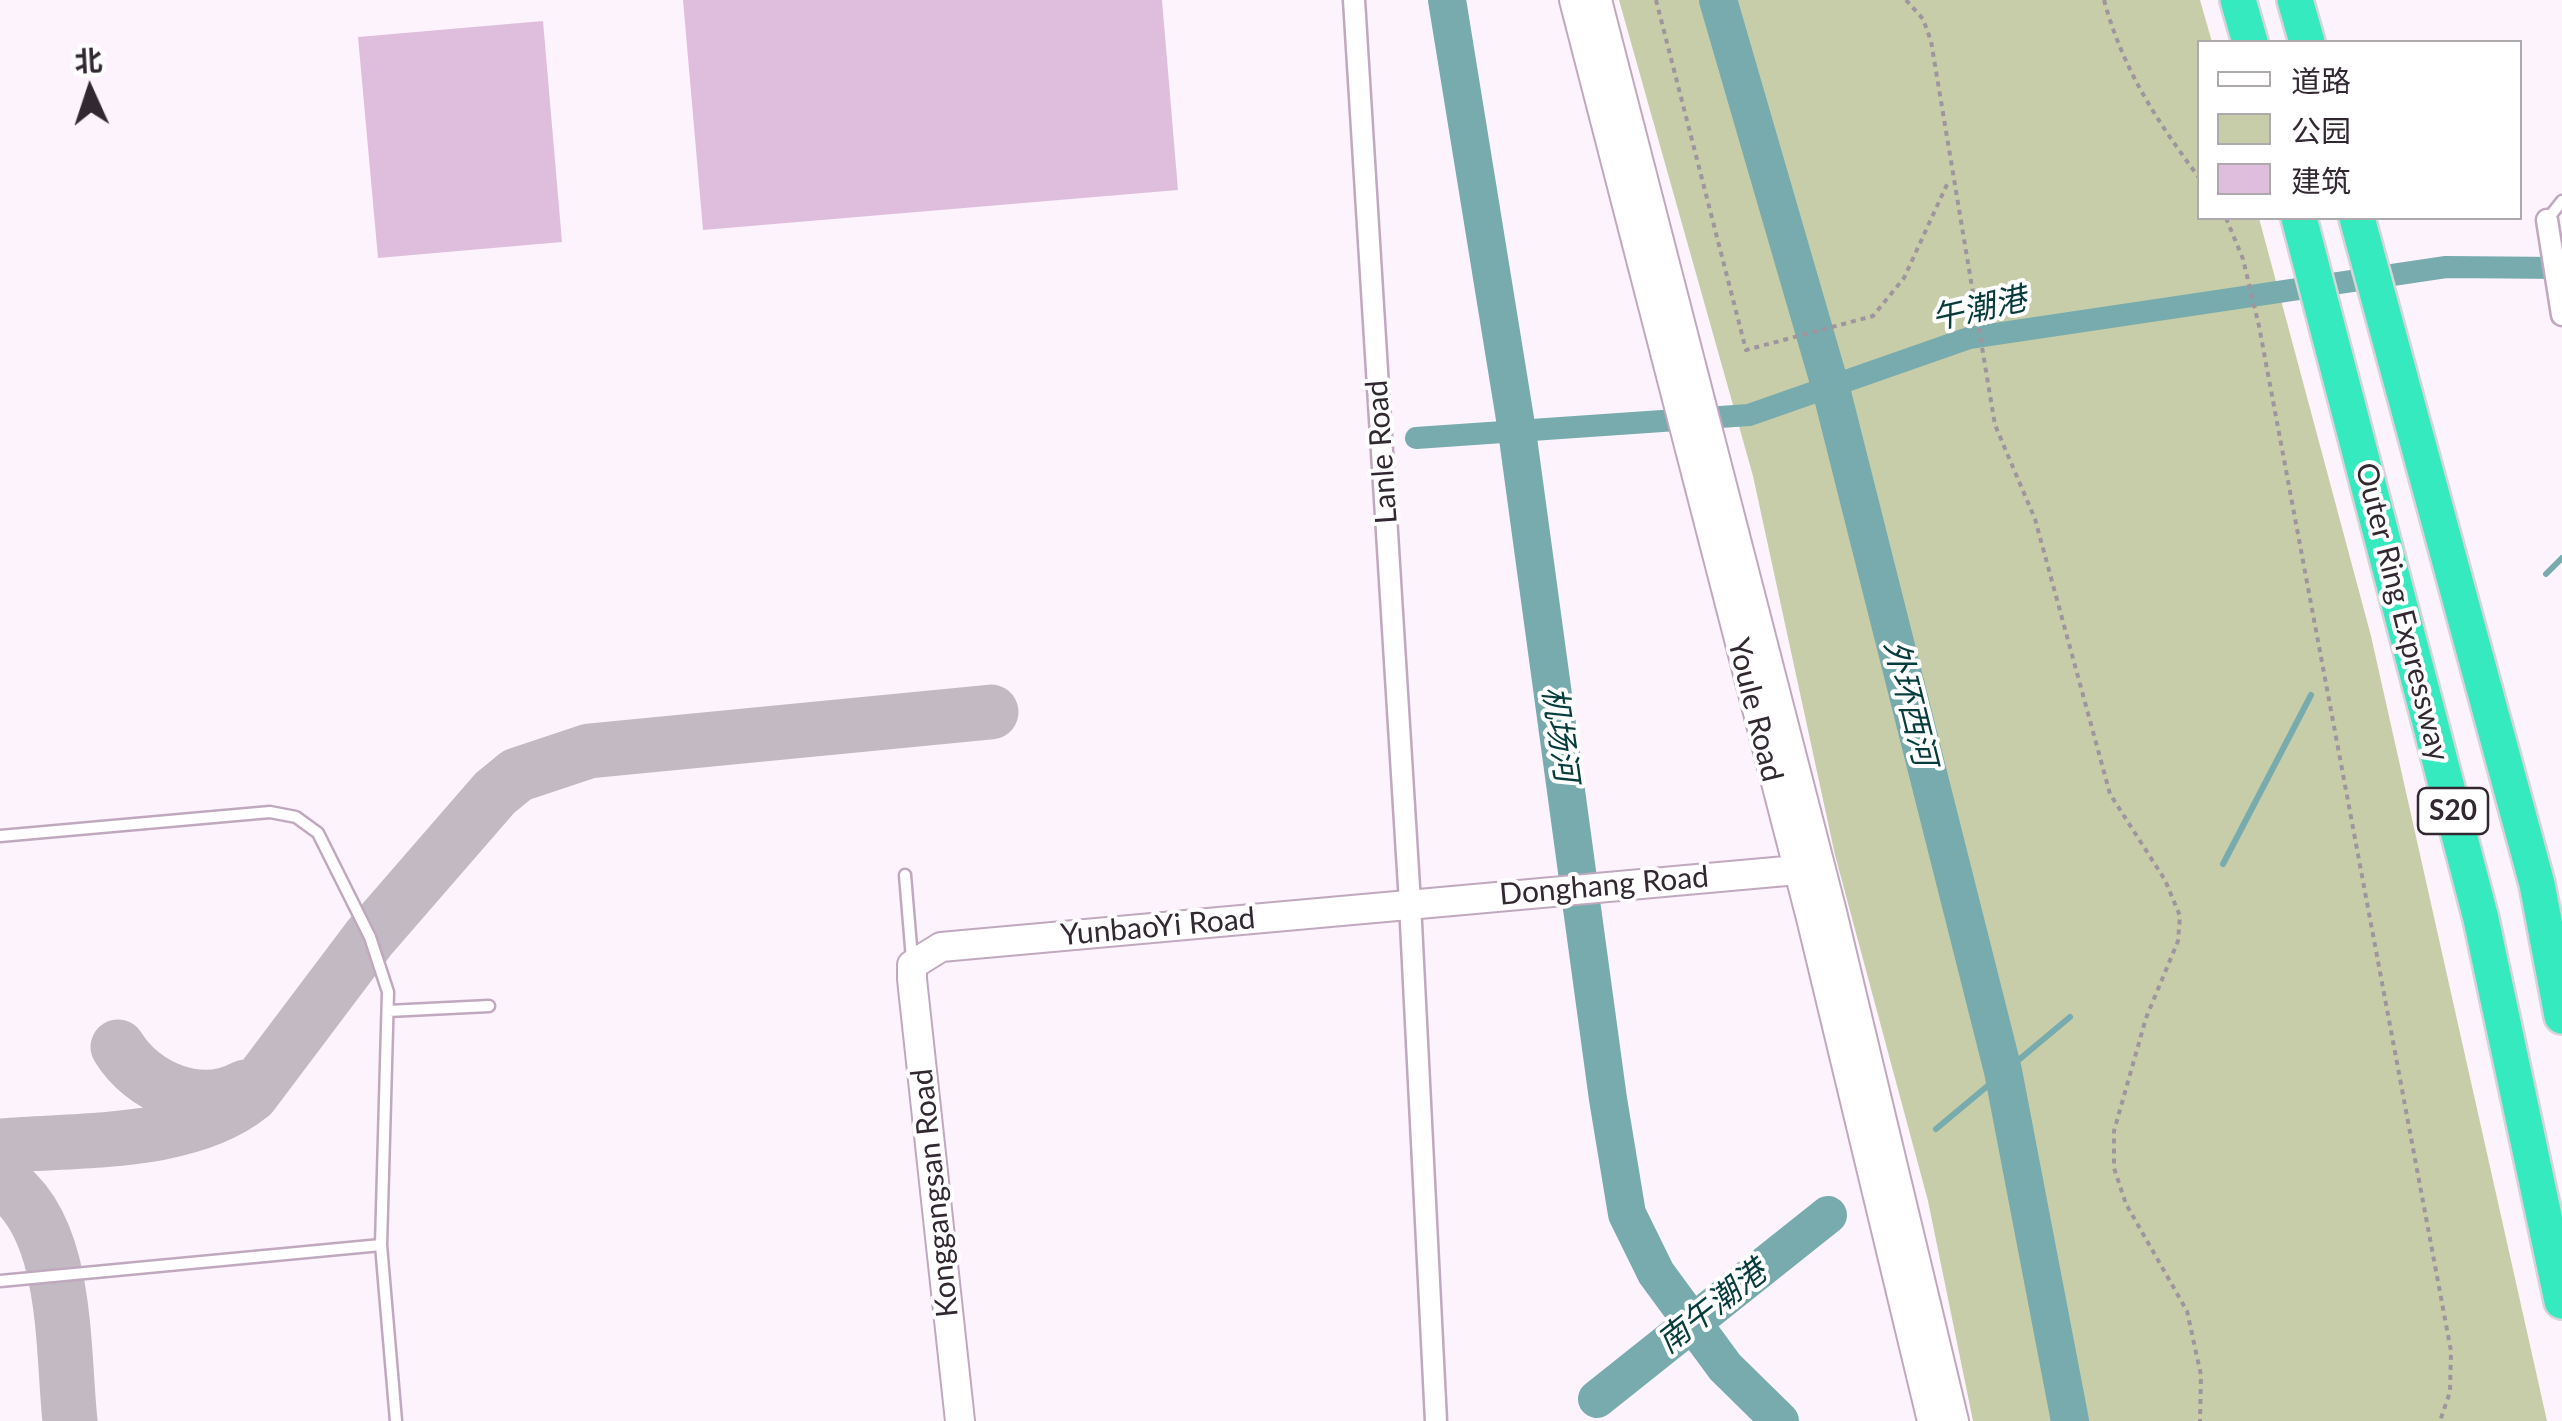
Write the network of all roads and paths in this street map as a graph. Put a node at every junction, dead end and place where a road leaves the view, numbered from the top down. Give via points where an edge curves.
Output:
1 (1354, 0) edge
2 (1574, 0) edge
3 (1597, 0) edge
4 (1656, 0) edge
5 (1906, 0) edge
6 (2104, 0) edge
7 (2238, 0) edge
8 (2295, 0) edge
9 (2249, 40) edge
10 (2306, 40) edge
11 (2197, 175) edge
12 (1951, 177) junction
13 (2562, 201) edge
14 (2227, 220) edge
15 (2547, 220) joint
16 (2359, 224) edge
17 (2301, 227) edge
18 (2562, 315) edge
19 (1683, 384) junction
20 (0, 836) edge
21 (1808, 868) junction
22 (906, 875) dead end
23 (1750, 878) dead end
24 (1410, 903) junction
25 (912, 965) junction
26 (489, 1006) dead end
27 (388, 1011) junction
28 (2562, 1016) edge
29 (381, 1244) junction
30 (0, 1281) edge
31 (2562, 1301) edge
32 (396, 1421) edge
33 (960, 1421) edge
34 (1436, 1421) edge
35 (1932, 1421) edge
36 (1954, 1421) edge
37 (2200, 1421) edge
38 (2440, 1421) edge

1 - 24 street, Lanle Road
2 - 19 main road, Youle Road
3 - 19 main road, Youle Road
4 - 12 path via 1746,350 1873,316 1904,278
5 - 12 path via 1931,41
6 - 11 path via 2142,99
7 - 9 highway
8 - 10 highway
12 - 37 path via 1995,425 2035,519 2110,794 2166,880 2180,916 2178,940 2146,1018 2114,1130 2114,1168 2126,1204 2188,1311 2201,1375
13 - 15 lane
14 - 38 path via 2259,326 2451,1351 2450,1392
15 - 18 street
16 - 28 highway, Outer Ring Expressway / S20 via 2536,884
17 - 31 highway, Outer Ring Expressway / S20 via 2481,920
19 - 21 main road, Youle Road
20 - 27 lane via 270,812 296,817 318,833 343,878 381,964
21 - 23 main road, Donghang Road
21 - 24 main road, Donghang Road
21 - 35 main road, Youle Road
21 - 36 main road, Youle Road
22 - 25 lane
24 - 25 main road, YunbaoYi Road via 942,947
24 - 34 street, Lanle Road
25 - 33 main road, Konggangsan Road
26 - 27 lane
27 - 29 lane
29 - 30 lane
29 - 32 lane

